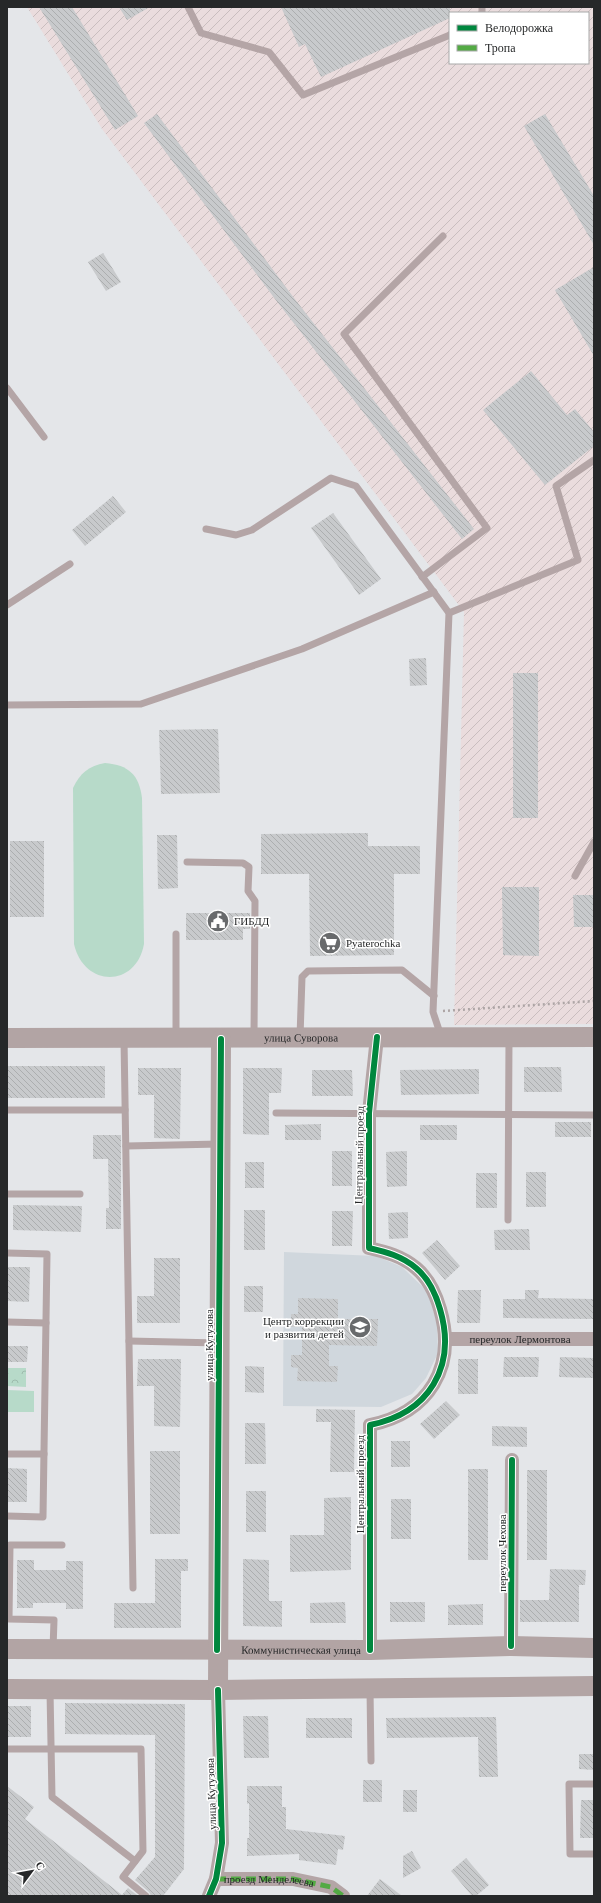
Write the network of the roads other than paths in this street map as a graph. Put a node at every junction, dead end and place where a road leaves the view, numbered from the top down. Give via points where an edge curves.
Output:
1 (188, 7) edge
2 (449, 35) edge
3 (443, 236) dead end
4 (7, 388) edge
5 (44, 437) dead end
6 (594, 460) edge
7 (206, 529) dead end
8 (70, 564) dead end
9 (422, 577) junction
10 (434, 592) junction
11 (7, 605) edge
12 (449, 613) junction
13 (7, 705) edge
14 (594, 842) edge
15 (187, 862) dead end
16 (575, 876) dead end
17 (176, 934) dead end
18 (434, 996) junction
19 (377, 1037) junction
20 (594, 1037) edge
21 (7, 1038) edge
22 (441, 1038) junction
23 (509, 1038) junction
24 (124, 1039) junction
25 (176, 1039) junction
26 (221, 1039) junction
27 (254, 1039) junction
28 (300, 1039) junction
29 (7, 1110) edge
30 (125, 1110) junction
31 (276, 1112) dead end
32 (369, 1113) junction
33 (508, 1114) junction
34 (594, 1115) edge
35 (220, 1144) junction
36 (126, 1146) junction
37 (7, 1194) edge
38 (80, 1194) dead end
39 (508, 1220) dead end
40 (7, 1253) edge
41 (7, 1322) edge
42 (46, 1323) junction
43 (446, 1339) junction
44 (594, 1339) edge
45 (129, 1342) junction
46 (219, 1343) junction
47 (7, 1454) edge
48 (44, 1454) junction
49 (512, 1460) dead end
50 (7, 1516) edge
51 (62, 1545) dead end
52 (133, 1588) dead end
53 (511, 1646) junction
54 (594, 1648) edge
55 (7, 1649) edge
56 (53, 1650) junction
57 (217, 1650) junction
58 (370, 1650) junction
59 (594, 1686) edge
60 (370, 1687) junction
61 (7, 1689) edge
62 (50, 1689) junction
63 (218, 1690) junction
64 (51, 1748) junction
65 (7, 1749) edge
66 (371, 1762) dead end
67 (594, 1784) edge
68 (594, 1854) edge
69 (135, 1861) junction
70 (216, 1880) junction
71 (146, 1896) edge
72 (209, 1896) edge
73 (343, 1896) edge

1 - 2 lane via 201,33 269,52 303,95
3 - 9 lane via 344,334 486,528
4 - 5 lane
6 - 12 lane via 556,486 578,560
7 - 9 lane via 236,535 252,530 331,478 356,486
8 - 11 lane
9 - 10 lane
10 - 12 lane
10 - 13 lane via 302,649 141,704
12 - 18 lane
14 - 16 lane
15 - 27 lane via 243,863 249,867 248,891 255,901
17 - 25 lane
18 - 22 lane via 434,1012
18 - 28 lane via 402,970 308,971 302,977
19 - 22 main road, улица Суворова
19 - 28 main road, улица Суворова
19 - 32 street, Центральный проезд
20 - 23 main road, улица Суворова
21 - 24 main road, улица Суворова
22 - 23 main road, улица Суворова
23 - 33 lane
24 - 25 main road, улица Суворова
24 - 30 lane
25 - 26 main road, улица Суворова
26 - 27 main road, улица Суворова
26 - 35 main road, улица Кутузова
27 - 28 main road, улица Суворова
29 - 30 lane
30 - 36 lane
31 - 32 lane
32 - 33 lane
32 - 43 street, Центральный проезд via 369,1248 395,1254 417,1268 435,1294
33 - 34 lane
33 - 39 lane
35 - 36 lane
35 - 46 main road, улица Кутузова
36 - 45 lane
37 - 38 lane
40 - 42 lane via 47,1254
41 - 42 lane
42 - 48 lane
43 - 44 street, переулок Лермонтова
43 - 58 street, Центральный проезд via 444,1357 434,1385 412,1409 388,1421 370,1425
45 - 46 lane
45 - 52 lane
46 - 57 main road, улица Кутузова
47 - 48 lane
48 - 50 lane via 42,1517
49 - 53 street, переулок Чехова
51 - 56 lane via 10,1545 9,1619 54,1620
53 - 54 main road, Коммунистическая улица
53 - 58 main road, Коммунистическая улица
55 - 56 main road, Коммунистическая улица
56 - 57 main road, Коммунистическая улица
57 - 58 main road, Коммунистическая улица
57 - 63 main road, улица Кутузова
59 - 60 main road
60 - 63 main road
60 - 66 lane
61 - 62 main road
62 - 63 main road
62 - 64 lane
63 - 70 street, улица Кутузова via 222,1843
64 - 65 lane
64 - 69 lane via 52,1797
64 - 69 lane via 141,1749 143,1851
67 - 68 lane via 569,1784 570,1854
69 - 71 lane via 123,1877
70 - 72 street, улица Кутузова
70 - 73 street, проезд Менделеева via 292,1879 330,1887

